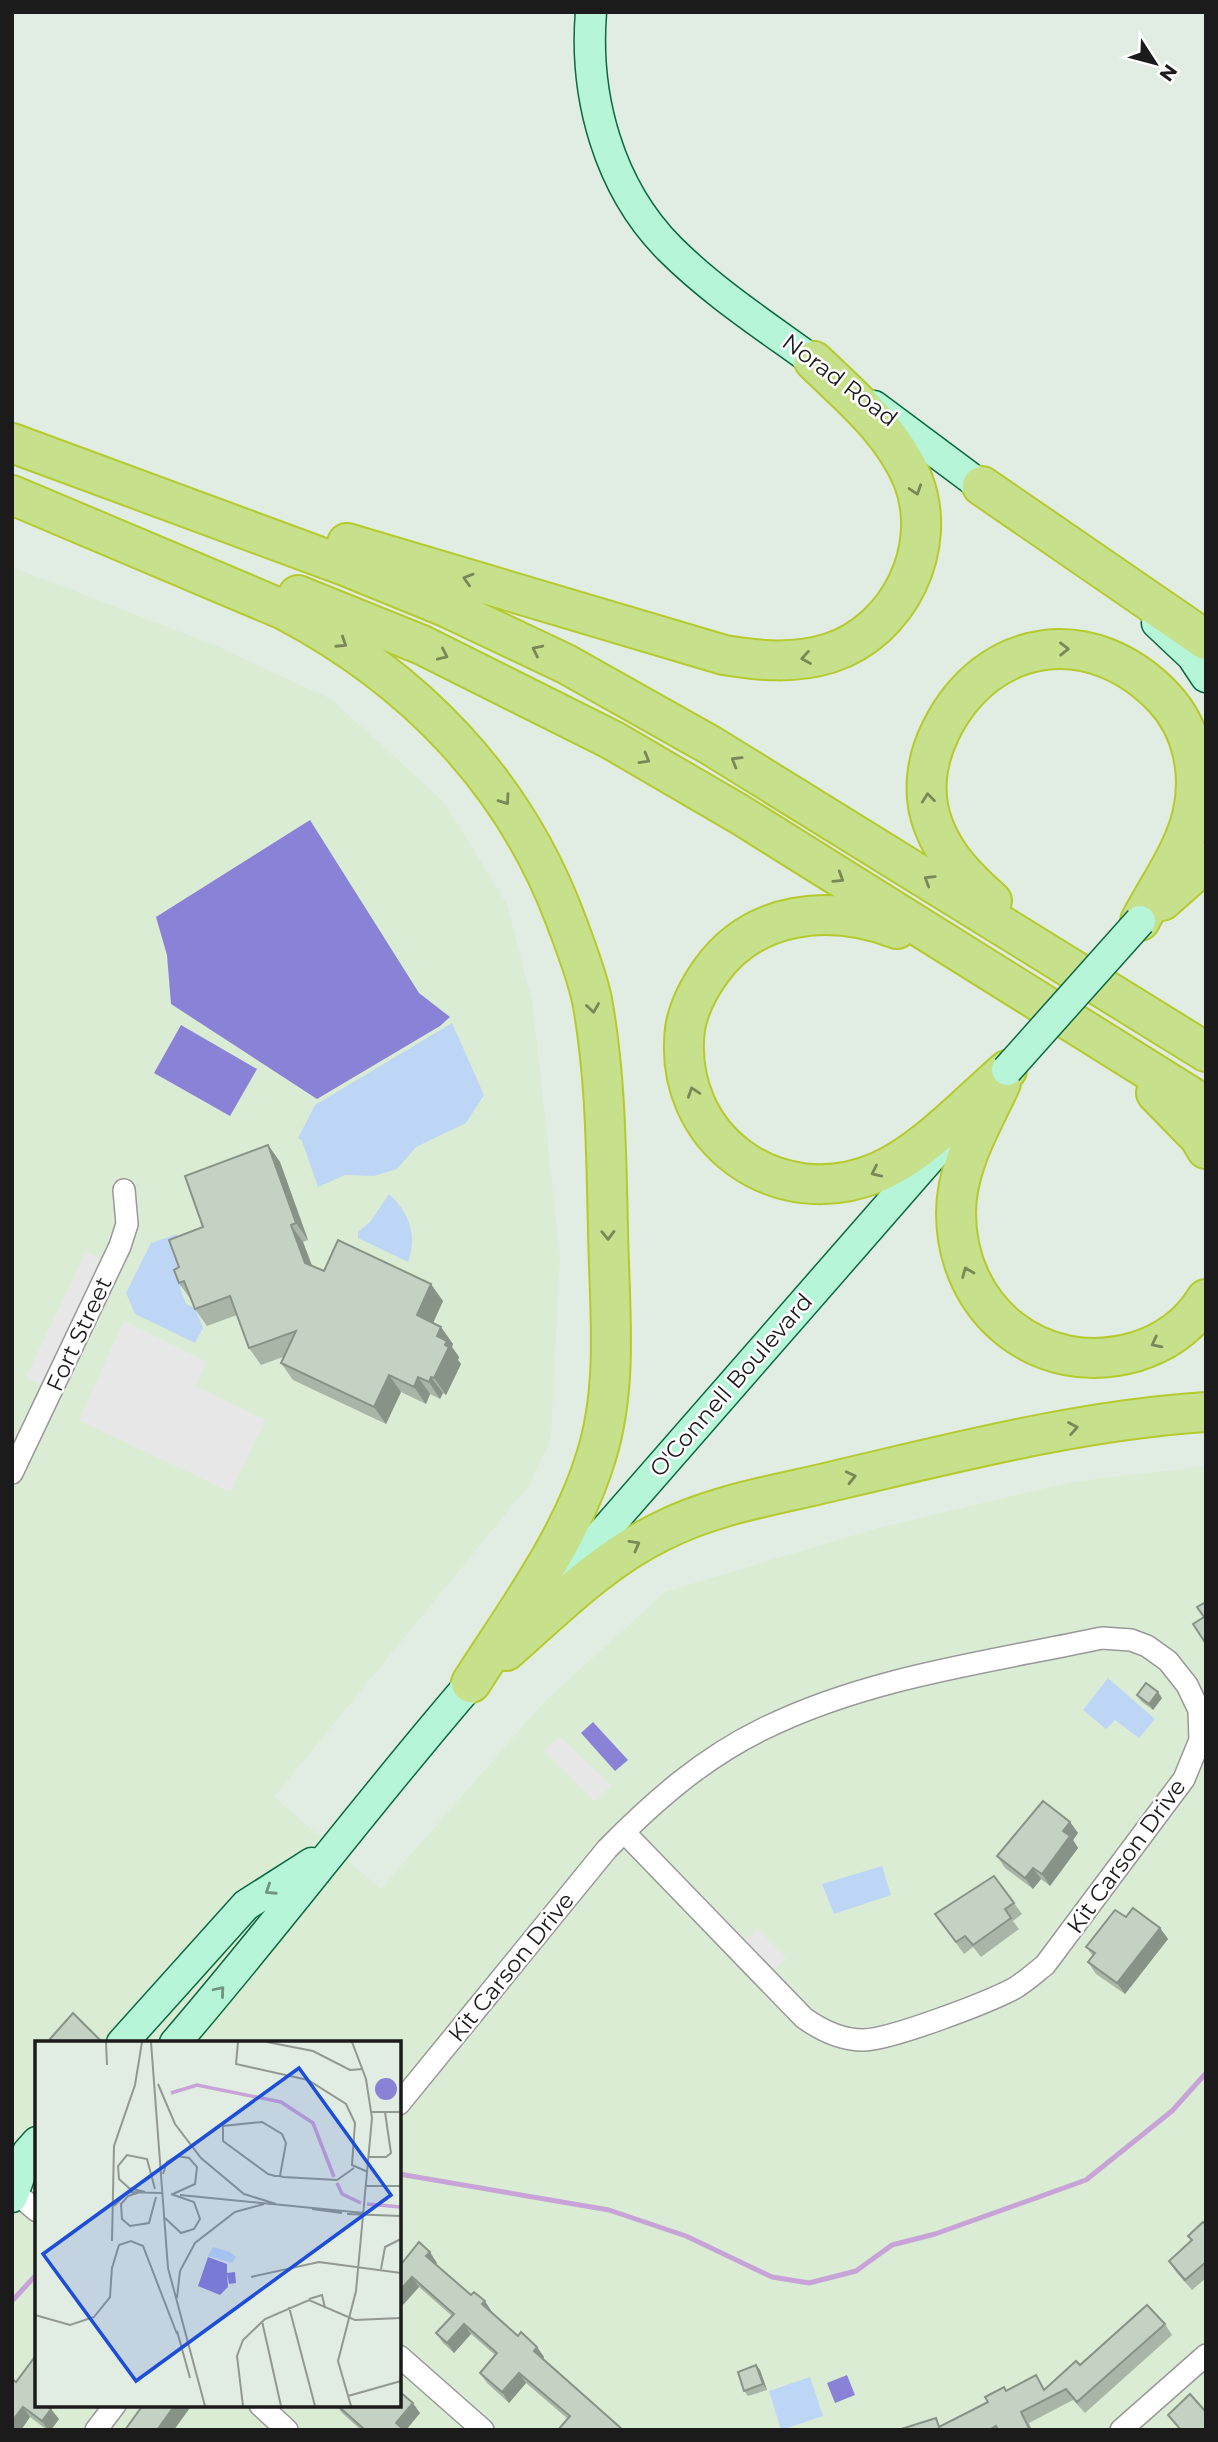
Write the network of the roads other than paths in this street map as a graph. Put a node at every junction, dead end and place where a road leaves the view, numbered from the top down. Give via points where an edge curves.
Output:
1 (591, 12) edge
2 (814, 361) junction
3 (12, 442) edge
4 (982, 486) junction
5 (12, 494) edge
6 (1206, 640) edge
7 (1206, 677) edge
8 (1206, 841) edge
9 (1206, 862) edge
10 (1140, 920) junction
11 (1060, 961) junction
12 (1112, 993) junction
13 (1030, 998) junction
14 (1084, 1029) junction
15 (1206, 1041) edge
16 (1206, 1052) edge
17 (1007, 1070) junction
18 (1206, 1106) edge
19 (1206, 1149) edge
20 (124, 1190) dead end
21 (1206, 1299) edge
22 (1206, 1412) edge
23 (12, 1473) edge
24 (471, 1683) junction
25 (624, 1832) junction
26 (327, 1854) junction
27 (151, 2010) junction
28 (195, 2020) junction
29 (124, 2041) edge
30 (177, 2041) edge
31 (401, 2102) edge
32 (35, 2144) edge
33 (23, 2195) edge
34 (1206, 2354) edge
35 (401, 2358) edge
36 (113, 2407) edge
37 (262, 2407) edge
38 (96, 2430) edge
39 (287, 2430) edge
40 (483, 2430) edge
41 (1121, 2430) edge

1 - 2 main road, Norad Road via 590,68 601,127 626,188 645,219 698,275
2 -> 3 highway via 866,411 902,457 922,513 920,546 911,577 877,624 842,648 789,661 724,655
2 - 4 main road, Norad Road
11 -> 3 highway via 699,739 524,643 345,566
4 - 6 highway
4 - 7 main road, Norad Road via 1174,636
5 -> 13 highway via 281,588 495,679 674,775
5 -> 24 highway via 284,610 386,674 418,700 487,775 538,855 559,900 591,998 599,1050 605,1122 610,1388 597,1455 570,1523
8 - 10 main road
9 - 10 highway
11 -> 10 highway via 970,883 933,827 927,771 934,744 955,704 992,669 1044,650 1076,649 1104,655 1129,668 1174,708 1196,763 1192,818
10 - 17 main road, O'Connell Boulevard, bridge
11 - 12 highway
12 - 15 highway
12 - 16 highway
13 - 14 highway
17 -> 13 highway via 913,1150 881,1171 853,1182 802,1185 758,1171 720,1141 689,1083 685,1029 692,1003 720,958 751,934 777,921 808,914 879,922
14 - 18 highway
14 - 19 highway via 1172,1107
21 -> 17 highway via 1180,1330 1152,1347 1120,1356 1058,1353 1012,1332 992,1313 964,1269 956,1211 972,1144
17 - 24 main road, O'Connell Boulevard
20 - 23 street, Fort Street via 127,1224 120,1246
24 -> 22 highway via 590,1576 626,1550 705,1513 1005,1440
24 - 26 main road, O'Connell Boulevard
25 - 25 street, Kit Carson Drive via 695,1770 762,1729 846,1696 1102,1638 1147,1646 1168,1661 1199,1710 1200,1740 1184,1779 1045,1965 1000,1995 880,2038 855,2040 804,2018
25 - 31 street, Kit Carson Drive
26 -> 27 main road, O'Connell Boulevard via 246,1905
28 -> 26 main road, O'Connell Boulevard
27 - 28 main road via 147,2027 155,2041
27 - 29 main road, O'Connell Boulevard
28 - 30 main road, O'Connell Boulevard
32 - 33 main road via 29,2152
34 - 41 street
35 - 40 street
36 - 38 street
37 - 39 street

